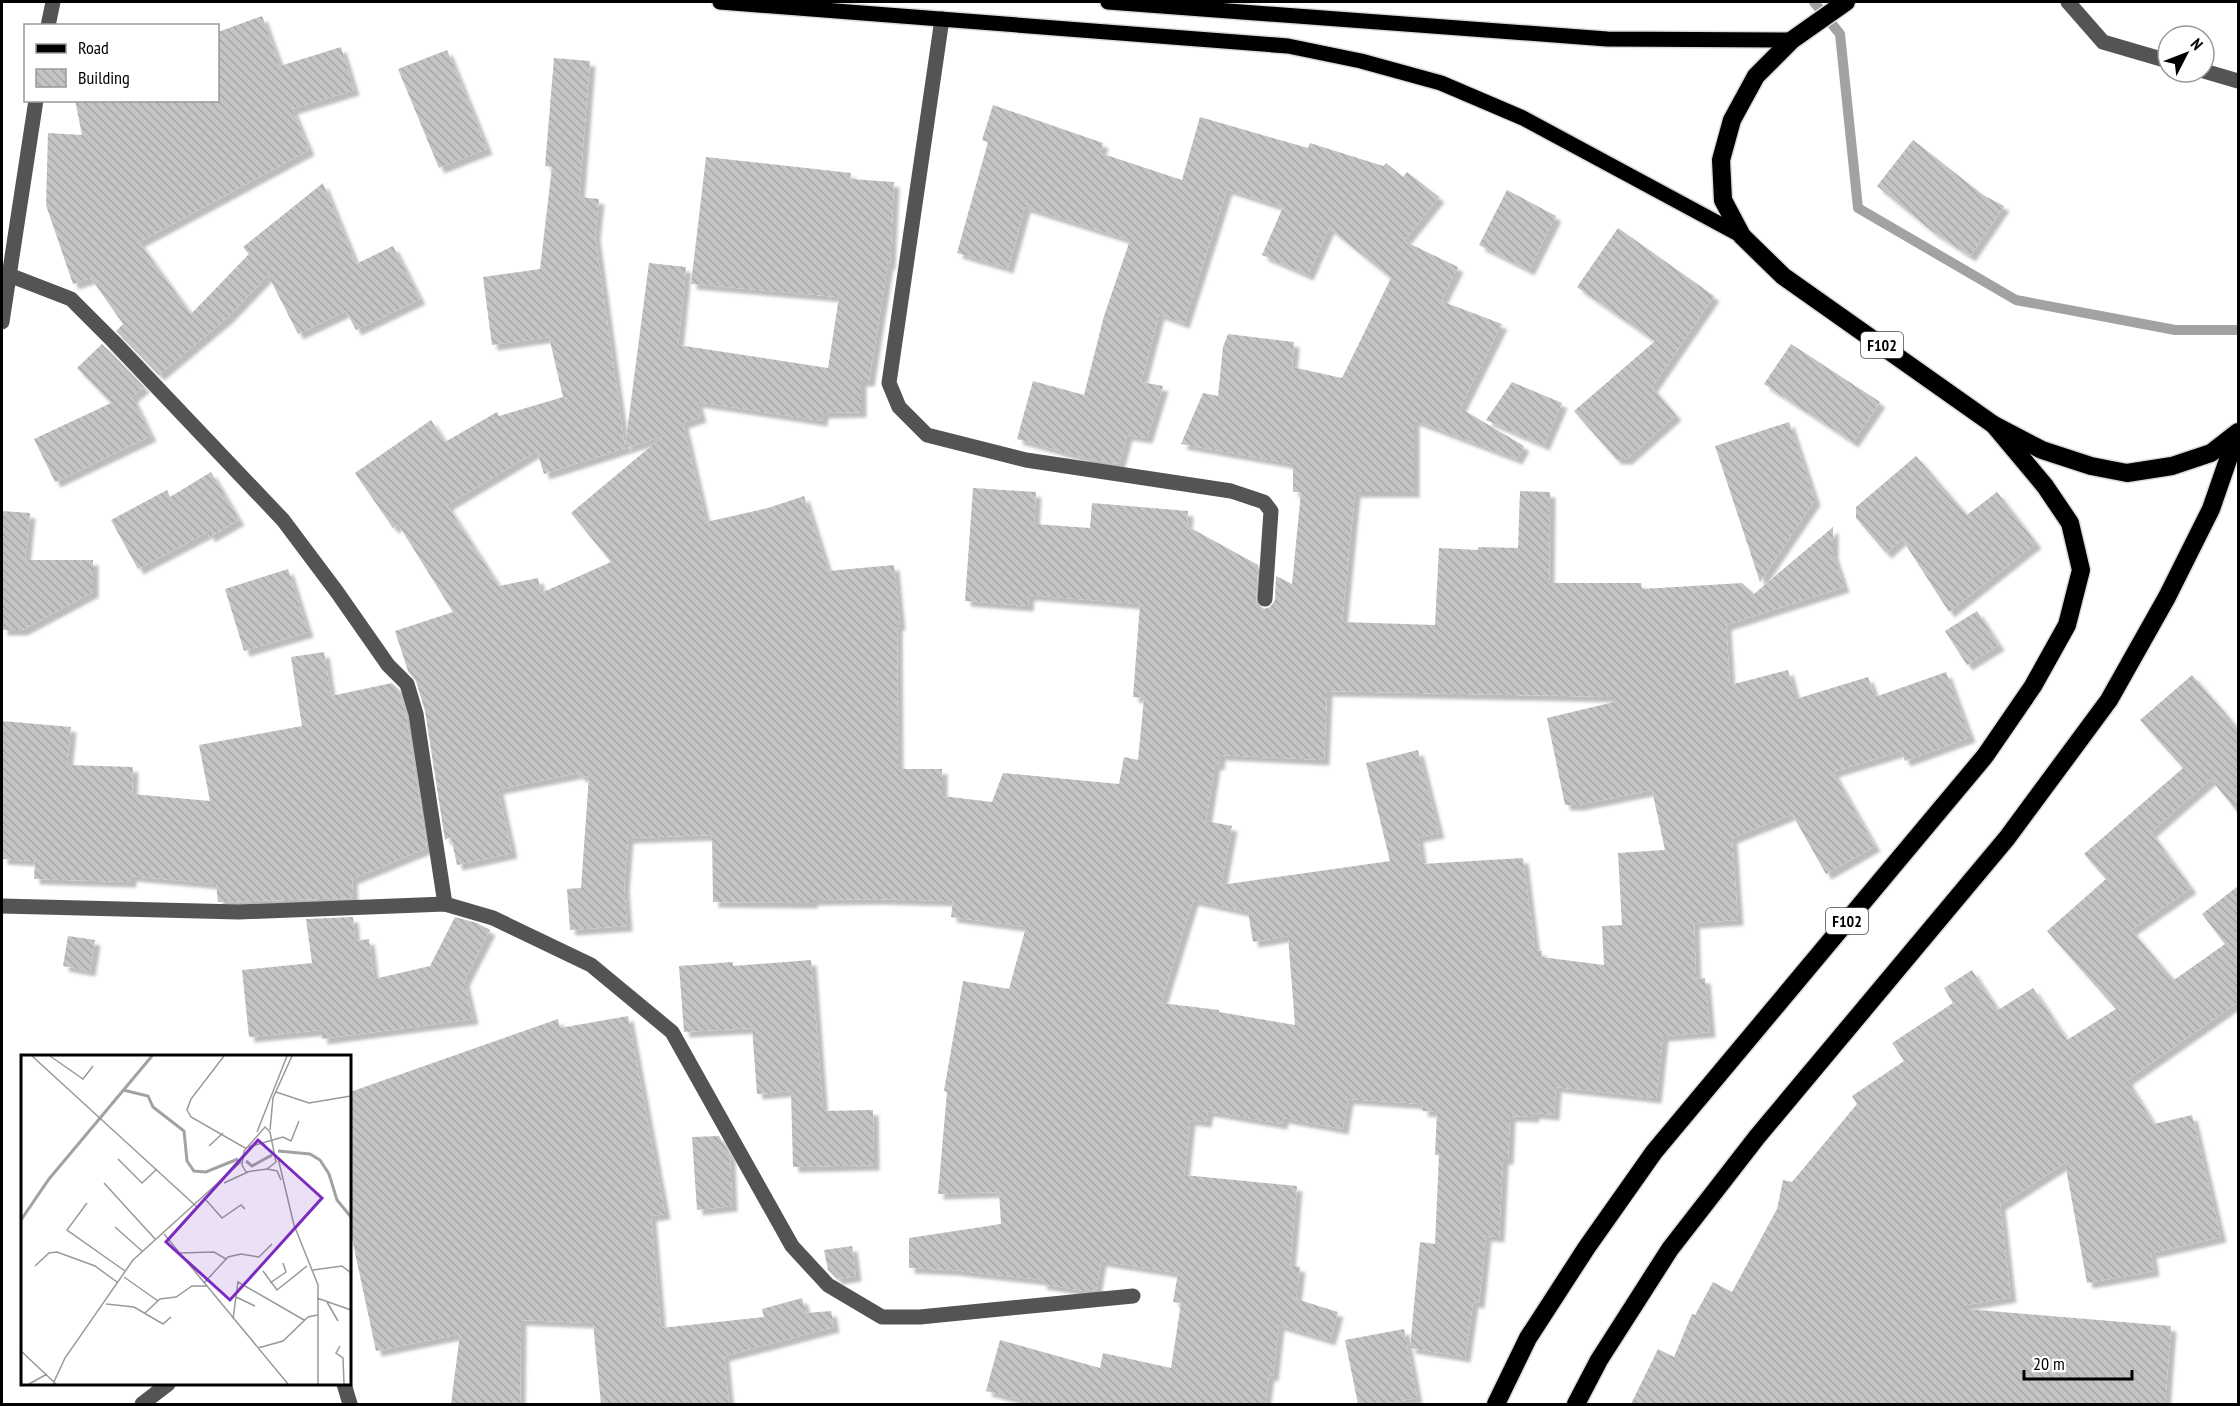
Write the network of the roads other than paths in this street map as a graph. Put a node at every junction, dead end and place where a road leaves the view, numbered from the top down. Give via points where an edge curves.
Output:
1 (53, 2) edge
2 (720, 2) edge
3 (1108, 2) edge
4 (1846, 2) edge
5 (2068, 2) edge
6 (761, 3) edge
7 (805, 5) edge
8 (942, 19) junction
9 (48, 24) edge
10 (1792, 40) junction
11 (2156, 57) edge
12 (2216, 75) edge
13 (2238, 81) edge
14 (36, 102) edge
15 (1742, 236) junction
16 (9, 276) junction
17 (2, 322) edge
18 (1994, 425) junction
19 (2238, 433) edge
20 (1265, 599) dead end
21 (445, 904) junction
22 (2, 906) edge
23 (1133, 1296) dead end
24 (166, 1385) edge
25 (345, 1385) edge
26 (142, 1404) edge
27 (350, 1404) edge
28 (1496, 1404) edge
29 (1576, 1404) edge

1 - 9 street
2 - 6 main road
3 - 10 main road via 1607,39
4 - 10 highway, F102
5 - 11 street via 2103,42
6 - 7 main road
7 - 8 main road
8 - 15 main road via 1288,46 1361,61 1441,83 1523,118
8 - 20 street via 889,383 899,407 927,435 1026,460 1231,491 1263,502 1271,511
10 - 15 highway, F102 via 1756,76 1732,120 1721,160 1723,200
12 - 13 street
14 - 16 street
15 - 18 highway, F102 via 1783,276
16 - 17 street
16 - 21 street via 71,299 113,341 283,520 387,665 407,684 416,714
18 - 19 highway, F102 via 2042,450 2127,473 2172,466 2211,453
18 - 28 highway, F102 via 2045,486 2070,524 2081,570 2067,625 2033,686 1985,756 1654,1152 1528,1338
19 - 29 highway, F102 via 2211,509 2109,700 2007,838 1757,1137 1670,1249 1599,1360
21 - 22 street via 239,912
21 - 23 street via 493,918 591,965 672,1032 792,1246 828,1285 882,1317 920,1317
24 - 26 street
25 - 27 street

